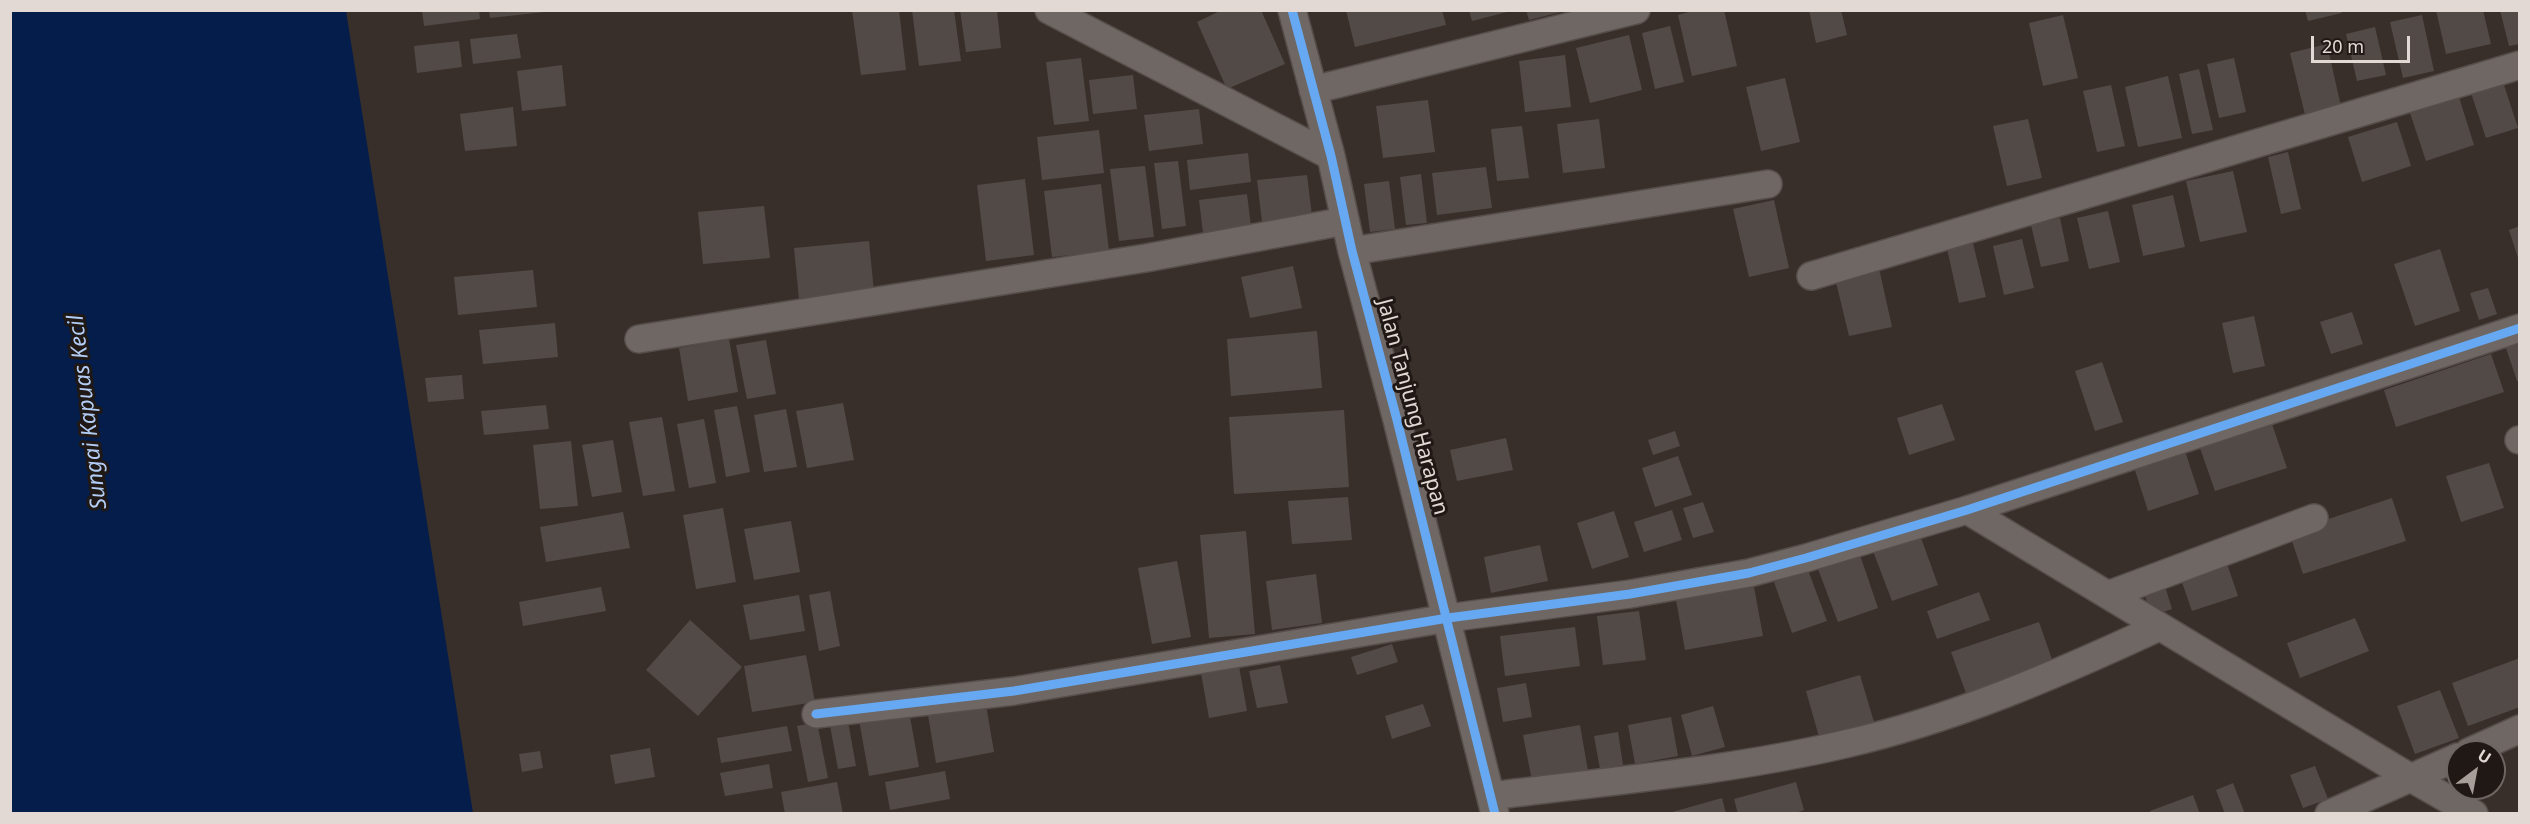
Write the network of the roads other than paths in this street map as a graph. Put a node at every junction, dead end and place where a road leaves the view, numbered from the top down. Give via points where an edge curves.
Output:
1 (1050, 10) edge
2 (1292, 10) edge
3 (1636, 10) edge
4 (2520, 65) edge
5 (1313, 90) junction
6 (1331, 156) junction
7 (1768, 184) dead end
8 (1345, 221) junction
9 (1352, 251) junction
10 (1811, 276) dead end
11 (2520, 328) edge
12 (639, 339) dead end
13 (1967, 510) junction
14 (2314, 518) dead end
15 (2108, 595) junction
16 (1448, 618) junction
17 (2159, 627) junction
18 (816, 714) dead end
19 (2520, 729) edge
20 (2496, 740) edge
21 (2446, 762) edge
22 (2411, 778) junction
23 (1493, 804) edge
24 (2329, 813) edge
25 (2474, 813) edge

1 - 6 street
2 - 5 street, Jalan Tanjung Harapan
3 - 5 street
4 - 10 street
5 - 6 street, Jalan Tanjung Harapan
6 - 8 street, Jalan Tanjung Harapan
7 - 9 street
8 - 9 street, Jalan Tanjung Harapan
8 - 12 street via 1146,258
9 - 16 street, Jalan Tanjung Harapan
11 - 13 street
13 - 15 street
13 - 16 street via 1749,573 1630,594
14 - 15 street
15 - 17 street
16 - 18 street via 1014,692
16 - 23 street, Jalan Tanjung Harapan
17 - 22 street
17 - 23 street via 2084,662 1941,717 1844,745
19 - 20 street
21 - 22 street
22 - 24 street
22 - 25 street

